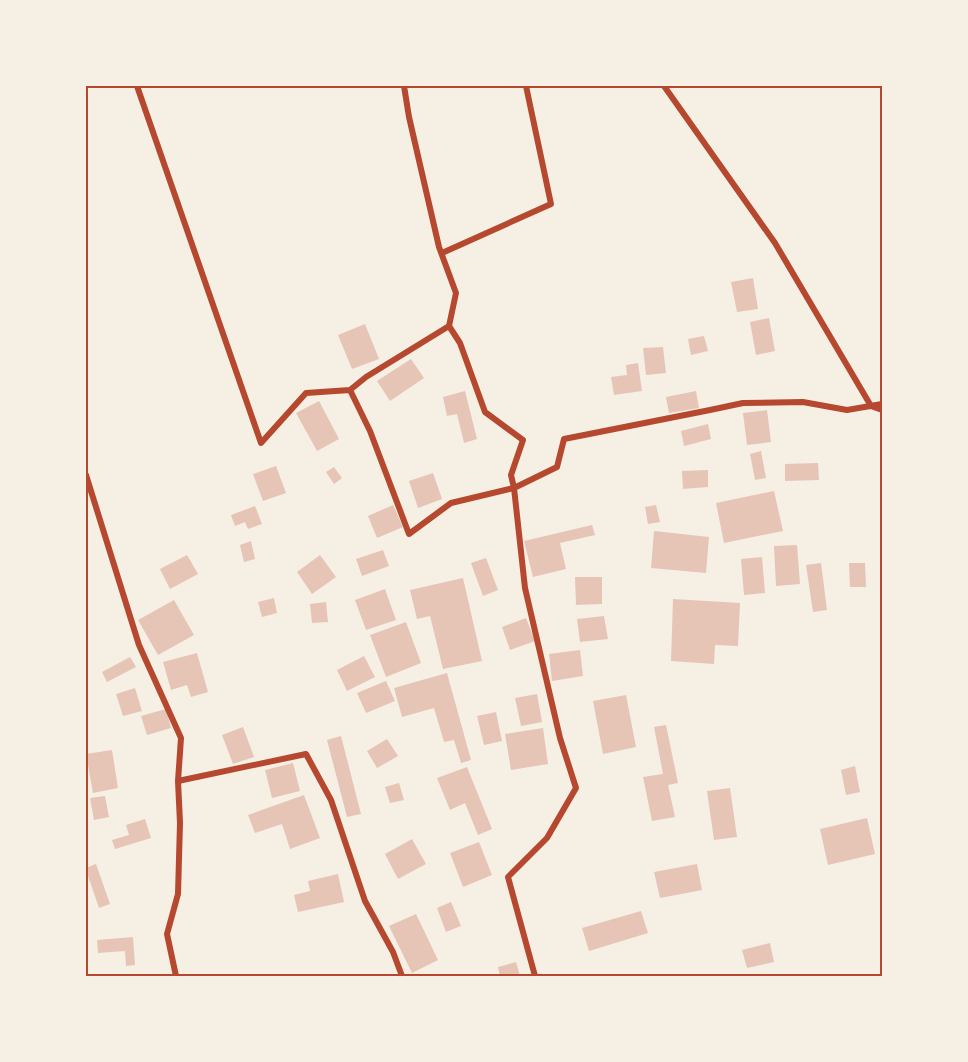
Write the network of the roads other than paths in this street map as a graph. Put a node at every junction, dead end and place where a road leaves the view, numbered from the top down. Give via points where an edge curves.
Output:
1 (138, 86) edge
2 (404, 86) edge
3 (526, 86) edge
4 (664, 86) edge
5 (442, 253) junction
6 (449, 326) junction
7 (350, 390) junction
8 (882, 404) edge
9 (871, 406) junction
10 (882, 410) edge
11 (86, 475) edge
12 (514, 488) junction
13 (178, 780) junction
14 (176, 976) edge
15 (402, 976) edge
16 (535, 976) edge

1 - 7 street via 261,443 306,393
2 - 5 street
3 - 5 street via 551,204
4 - 9 street via 775,243
5 - 6 street via 456,293
6 - 7 street
6 - 12 street via 460,343 486,412 523,440 511,475
7 - 12 street via 410,534 451,503
8 - 9 street
9 - 10 street
9 - 12 street via 847,410 803,402 742,403 564,439 556,467
11 - 13 street via 139,645 181,738
12 - 16 street via 525,588 560,738 576,788 547,838 508,877
13 - 14 street via 178,894 167,934
13 - 15 street via 306,754 331,800 365,901

